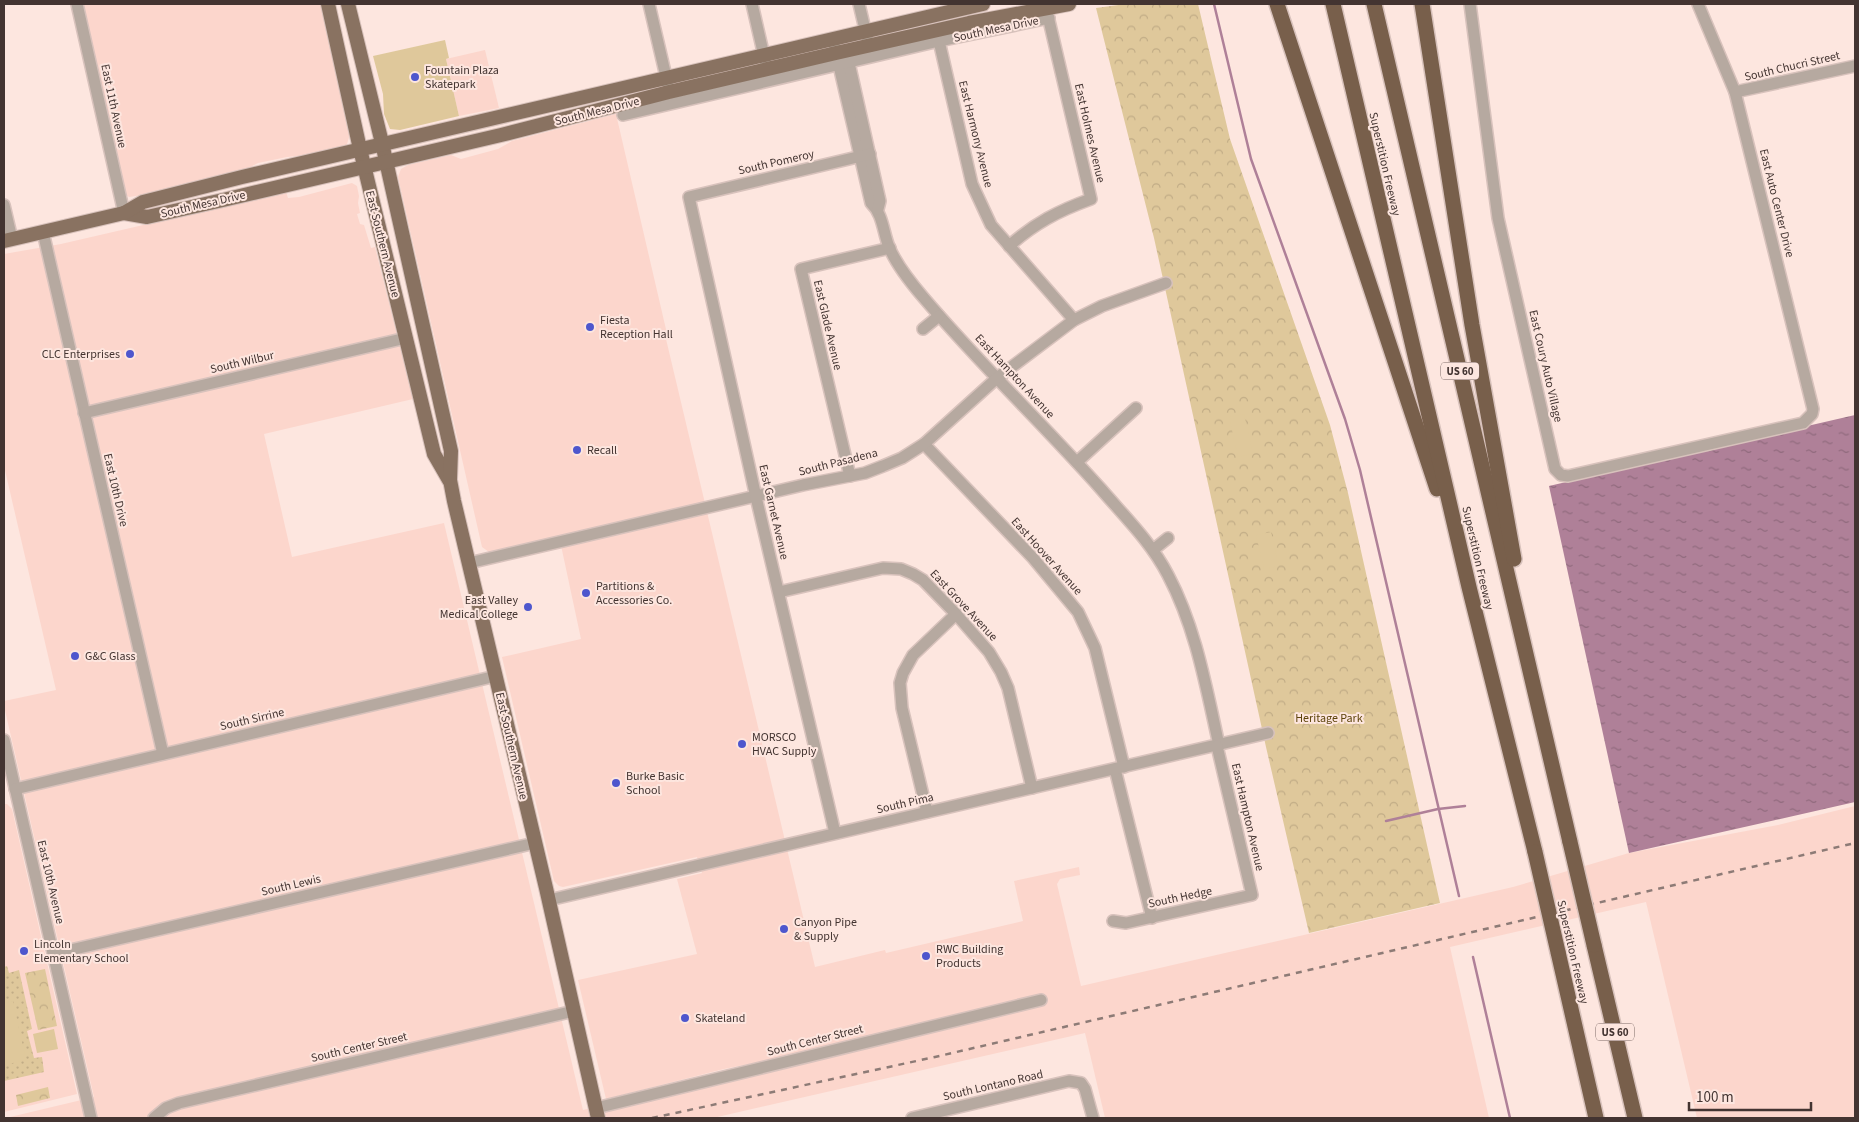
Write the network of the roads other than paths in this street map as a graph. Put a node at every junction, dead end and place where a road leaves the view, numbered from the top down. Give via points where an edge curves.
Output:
1 (77, 4) edge
2 (328, 4) edge
3 (340, 4) edge
4 (348, 4) edge
5 (649, 4) edge
6 (752, 4) edge
7 (859, 4) edge
8 (983, 4) edge
9 (1069, 4) edge
10 (1277, 4) edge
11 (1333, 4) edge
12 (1374, 4) edge
13 (1422, 4) edge
14 (1470, 4) edge
15 (1698, 4) edge
16 (965, 6) edge
17 (1048, 13) junction
18 (969, 23) junction
19 (354, 29) junction
20 (866, 32) junction
21 (940, 41) junction
22 (869, 46) junction
23 (841, 51) junction
24 (764, 55) junction
25 (1855, 66) edge
26 (767, 69) junction
27 (666, 78) junction
28 (669, 92) junction
29 (1735, 92) junction
30 (623, 115) dead end
31 (382, 143) junction
32 (360, 149) junction
33 (865, 155) junction
34 (386, 162) junction
35 (364, 167) junction
36 (258, 173) junction
37 (689, 196) joint
38 (4, 205) edge
39 (190, 207) junction
40 (124, 213) junction
41 (43, 232) junction
42 (8, 240) edge
43 (1008, 246) junction
44 (890, 248) junction
45 (1166, 283) dead end
46 (939, 316) junction
47 (1074, 320) junction
48 (923, 329) dead end
49 (406, 338) junction
50 (997, 378) junction
51 (1136, 408) dead end
52 (442, 409) junction
53 (84, 413) junction
54 (1812, 414) joint
55 (924, 444) junction
56 (1077, 462) junction
57 (850, 476) junction
58 (450, 480) junction
59 (756, 497) junction
60 (1168, 538) dead end
61 (1153, 550) junction
62 (469, 563) junction
63 (1469, 586) junction
64 (779, 592) junction
65 (956, 614) junction
66 (496, 676) junction
67 (1268, 733) dead end
68 (1546, 738) junction
69 (4, 740) edge
70 (1218, 746) junction
71 (163, 754) junction
72 (1120, 768) junction
73 (1032, 788) junction
74 (15, 791) junction
75 (4, 797) edge
76 (927, 812) junction
77 (835, 834) junction
78 (535, 843) junction
79 (1252, 895) joint
80 (549, 900) junction
81 (1152, 918) junction
82 (1113, 921) dead end
83 (1558, 952) junction
84 (53, 954) junction
85 (1041, 1000) dead end
86 (574, 1011) junction
87 (597, 1113) edge
88 (91, 1118) edge
89 (154, 1118) edge
90 (912, 1118) edge
91 (1092, 1118) edge
92 (1586, 1118) edge
93 (1596, 1118) edge
94 (1635, 1118) edge

1 - 40 street, East 11th Avenue
2 - 32 main road, East Southern Avenue
3 - 19 main road
4 - 19 main road, East Southern Avenue
5 - 27 street
6 - 24 street
7 - 20 street
8 - 16 main road, South Mesa Drive
9 - 17 main road, South Mesa Drive
10 - 63 highway
11 - 63 highway, Superstition Freeway / US 60
12 - 68 highway, Superstition Freeway / US 60
13 - 68 highway via 1472,325
14 - 54 street, East Coury Auto Village via 1498,218 1556,469 1561,475 1803,422
15 - 29 street, East Auto Center Drive
16 - 18 street
16 - 20 main road, South Mesa Drive
17 - 18 main road, South Mesa Drive
17 - 21 street, South Mesa Drive
17 - 43 street, East Holmes Avenue via 1091,199 1042,220
18 - 22 main road, South Mesa Drive
19 - 31 main road, East Southern Avenue
20 - 22 street
20 - 23 main road, South Mesa Drive
21 - 23 street, South Mesa Drive
21 - 43 street, East Harmony Avenue via 972,184 991,225
22 - 23 main road, South Mesa Drive
23 - 24 main road, South Mesa Drive
23 - 26 main road, South Mesa Drive
23 - 30 street, South Mesa Drive
23 - 33 street, East Hampton Avenue
24 - 26 street
24 - 27 main road, South Mesa Drive
25 - 29 street, South Chucri Street
26 - 28 main road, South Mesa Drive
27 - 28 street
27 - 31 main road, South Mesa Drive
28 - 34 main road, South Mesa Drive
29 - 54 street, East Auto Center Drive
31 - 32 main road, South Mesa Drive
31 - 34 main road, East Southern Avenue
32 - 35 main road, East Southern Avenue
32 - 36 main road, South Mesa Drive
33 - 37 street, South Pomeroy
33 - 44 street, East Hampton Avenue via 871,203 878,209
34 - 35 main road, South Mesa Drive
34 - 52 main road, East Southern Avenue
35 - 39 main road, South Mesa Drive
35 - 49 main road, East Southern Avenue
36 - 39 main road via 245,182 200,198
36 - 40 main road, South Mesa Drive via 143,202
37 - 59 street, East Garnet Avenue
38 - 42 street
39 - 40 main road, South Mesa Drive via 147,217
40 - 41 main road, South Mesa Drive
41 - 42 main road, South Mesa Drive
41 - 53 street, East 10th Drive
43 - 47 street, East Harmony Avenue
44 - 46 street, East Hampton Avenue via 909,281
44 - 57 street, East Glade Avenue via 801,269
45 - 47 street, South Pasadena via 1102,306
46 - 48 street
46 - 50 street, East Hampton Avenue
47 - 50 street, South Pasadena
49 - 52 main road via 416,341 420,348 434,400
49 - 53 street, South Wilbur
49 - 58 main road, East Southern Avenue via 434,454
50 - 55 street, South Pasadena
50 - 56 street, East Hampton Avenue
51 - 56 street
52 - 58 main road, East Southern Avenue via 451,451
53 - 71 street, East 10th Drive
55 - 57 street, South Pasadena via 902,458
55 - 72 street, East Hoover Avenue via 1033,558 1078,612 1097,655
56 - 61 street, East Hampton Avenue
57 - 59 street, South Pasadena
58 - 62 main road, East Southern Avenue
59 - 62 street, South Pasadena
59 - 64 street, East Garnet Avenue
60 - 61 street
61 - 70 street, East Hampton Avenue via 1168,574 1188,620
62 - 66 main road, East Southern Avenue
63 - 83 highway, Superstition Freeway / US 60, bridge
64 - 65 street, East Grove Avenue via 893,568 923,580
64 - 77 street, East Garnet Avenue
65 - 73 street, East Grove Avenue via 1002,672
65 - 76 street via 913,655 900,683 902,708
66 - 71 street, South Sirrine
66 - 78 main road, East Southern Avenue
67 - 70 street, South Pima
68 - 94 highway, Superstition Freeway / US 60, bridge
69 - 74 street, East 10th Avenue
70 - 72 street, South Pima
70 - 79 street, East Hampton Avenue
71 - 74 street, South Sirrine
72 - 73 street, South Pima
72 - 81 street, East Hoover Avenue
73 - 76 street, South Pima
74 - 75 street, South Sirrine
74 - 84 street, East 10th Avenue
76 - 77 street, South Pima
77 - 80 street, South Pima
78 - 80 main road, East Southern Avenue
78 - 84 street, South Lewis
79 - 81 street, South Hedge
80 - 86 main road, East Southern Avenue
81 - 82 street, South Hedge via 1126,923
83 - 92 highway
83 - 93 highway, Superstition Freeway / US 60
84 - 88 street, East 10th Avenue
85 - 87 street, South Center Street
86 - 87 main road, East Southern Avenue
86 - 89 street, South Center Street via 179,1103
90 - 91 street, South Lontano Road via 1070,1081 1080,1082 1086,1089

